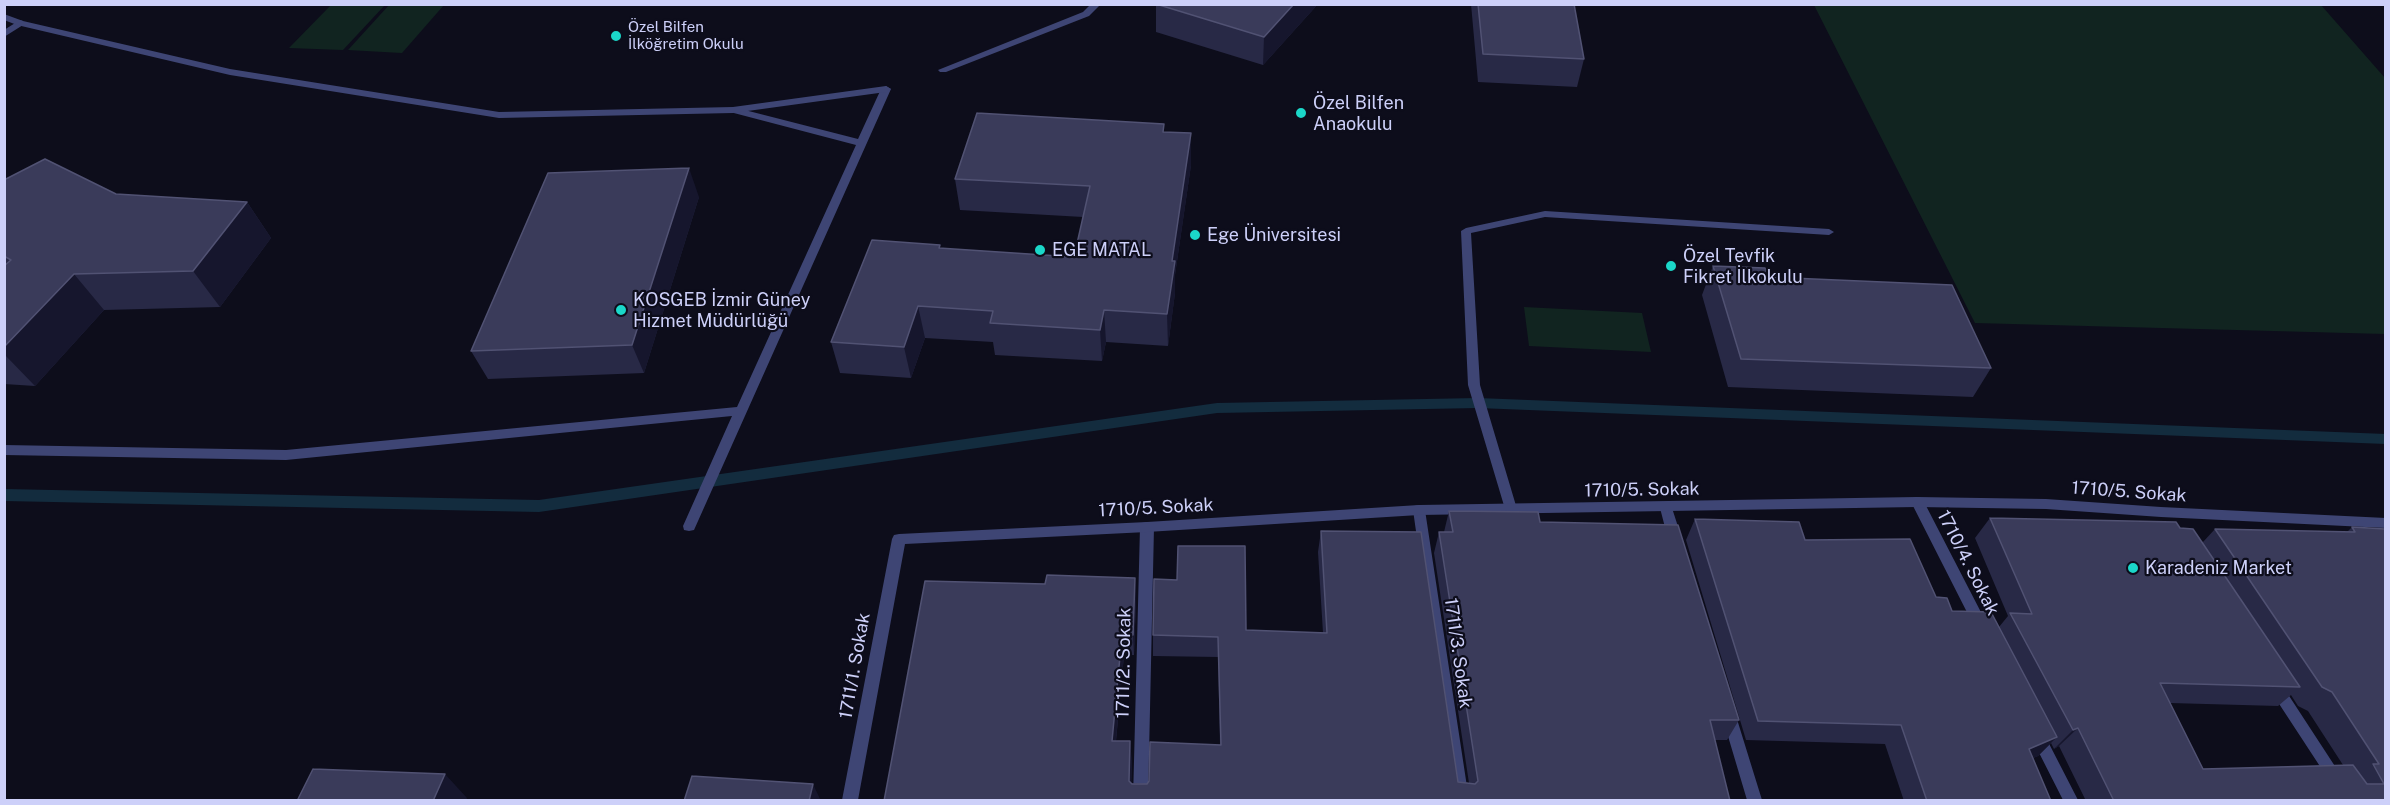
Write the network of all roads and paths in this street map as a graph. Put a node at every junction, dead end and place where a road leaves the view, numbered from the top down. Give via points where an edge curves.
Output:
1 (1097, 4) edge
2 (4, 17) edge
3 (20, 23) junction
4 (4, 34) edge
5 (943, 70) dead end
6 (733, 110) junction
7 (862, 143) junction
8 (1829, 232) dead end
9 (742, 411) junction
10 (4, 450) edge
11 (1917, 502) junction
12 (1666, 508) junction
13 (1511, 509) junction
14 (1419, 510) junction
15 (2385, 523) edge
16 (689, 526) dead end
17 (1147, 527) junction
18 (899, 539) joint
19 (1680, 553) edge
20 (1988, 641) edge
21 (2265, 671) edge
22 (1724, 699) edge
23 (2032, 726) edge
24 (850, 801) edge
25 (1140, 801) edge
26 (1462, 801) edge
27 (1755, 801) edge
28 (2071, 801) edge
29 (2350, 801) edge

1 - 5 street via 1086,14
2 - 3 street
3 - 4 street
3 - 6 street via 230,72 499,115
6 - 7 street
6 - 7 street via 886,89
7 - 9 street
8 - 13 street via 1545,214 1466,231 1476,393
9 - 10 street via 286,454
9 - 16 street
11 - 12 street, 1710/5. Sokak
11 - 15 street, 1710/5. Sokak via 2046,504 2164,517
11 - 20 street, 1710/4. Sokak
12 - 13 street, 1710/5. Sokak
12 - 19 street
13 - 14 street, 1710/5. Sokak
14 - 17 street, 1710/5. Sokak
14 - 26 street, 1711/3. Sokak
17 - 18 street, 1710/5. Sokak
17 - 25 street, 1711/2. Sokak
18 - 24 street, 1711/1. Sokak
21 - 29 street
22 - 27 street
23 - 28 street

